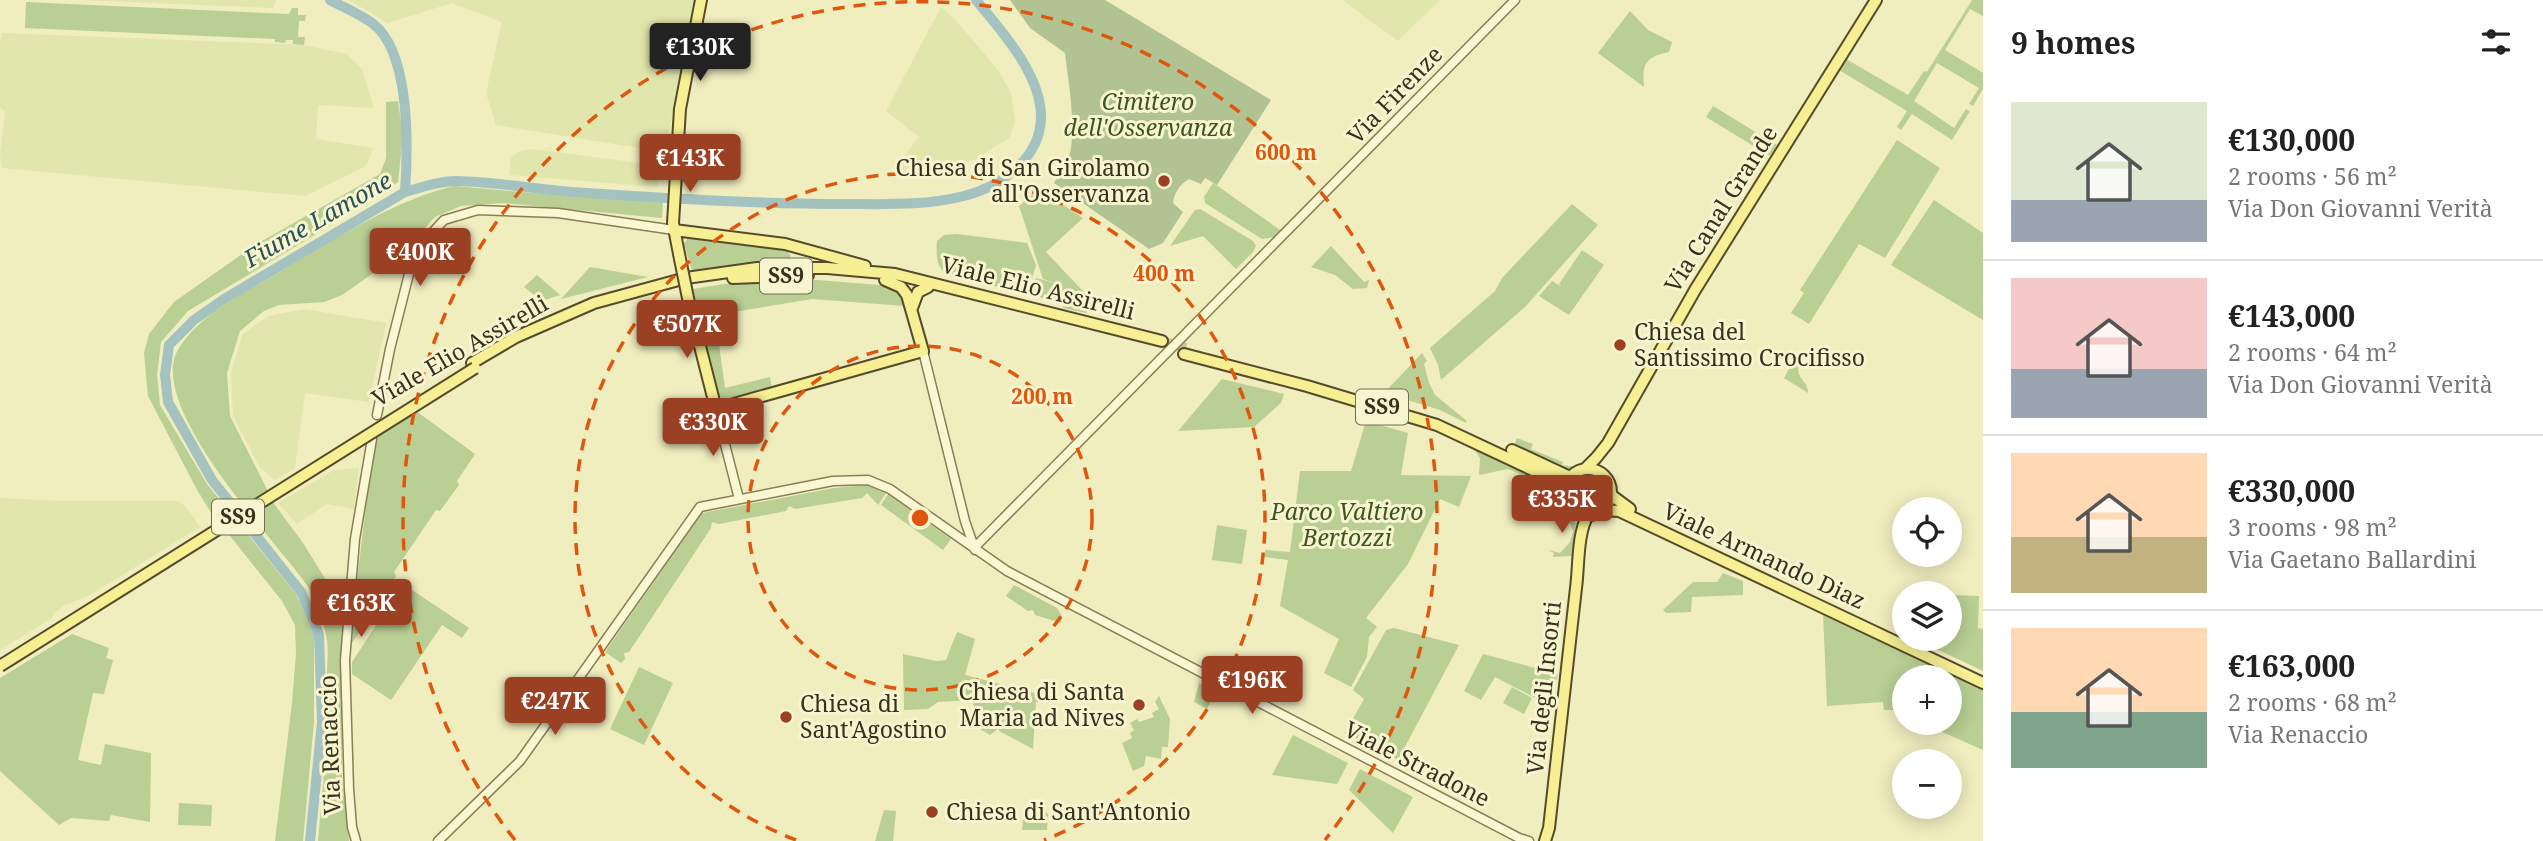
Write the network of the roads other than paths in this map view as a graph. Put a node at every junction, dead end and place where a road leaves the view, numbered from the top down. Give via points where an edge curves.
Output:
1 (701, 0) edge
2 (1515, 0) edge
3 (1876, 0) edge
4 (673, 227) junction
5 (785, 244) junction
6 (780, 268) junction
7 (890, 277) junction
8 (929, 287) junction
9 (912, 308) junction
10 (923, 351) junction
11 (474, 366) junction
12 (716, 409) junction
13 (377, 415) dead end
14 (372, 439) dead end
15 (1608, 443) junction
16 (1585, 469) junction
17 (1601, 472) junction
18 (1570, 477) junction
19 (1564, 493) junction
20 (1611, 495) junction
21 (739, 499) junction
22 (1602, 510) junction
23 (1574, 511) junction
24 (1588, 515) junction
25 (965, 521) junction
26 (949, 532) junction
27 (974, 548) junction
28 (1579, 552) junction
29 (1778, 583) junction
30 (0, 659) edge
31 (0, 666) edge
32 (1983, 677) edge
33 (1983, 683) edge
34 (1520, 840) edge
35 (356, 841) edge
36 (438, 841) edge
37 (1538, 841) edge

1 - 4 main road via 681,104
2 - 27 street, Via Firenze
3 - 15 main road, Via Canal Grande via 1691,297
4 - 5 main road
4 - 12 main road, bridge
4 - 13 street via 547,212 478,210 444,220 421,245 409,274
5 - 6 main road via 794,257
5 - 7 main road
6 - 7 main road, Viale Elio Assirelli / SS9
6 - 11 main road, Viale Elio Assirelli / SS9 via 686,278 594,303 516,337
7 - 8 main road, Viale Elio Assirelli / SS9
7 - 8 main road, Viale Elio Assirelli / SS9 via 1161,344
7 - 9 main road
7 - 11 main road, Viale Elio Assirelli / SS9 via 762,276 691,284 597,309
8 - 9 main road via 918,292
9 - 10 main road
10 - 12 main road
10 - 25 street
11 - 30 main road, Viale Elio Assirelli / SS9
11 - 31 main road, Viale Elio Assirelli / SS9, bridge
12 - 21 street
14 - 35 street, Via Renaccio via 355,539 345,660 349,789
15 - 16 main road, Via Canal Grande
15 - 17 main road, Via Canal Grande via 1599,464
16 - 17 main road
16 - 18 main road
17 - 20 main road
18 - 19 main road
18 - 19 main road, SS9 via 1394,403 1185,351 1437,425 1554,480
19 - 23 main road, SS9
20 - 22 main road
20 - 29 main road, Viale Armando Diaz via 1619,504
21 - 26 street, Viale Stradone via 833,481 868,480 890,489
21 - 36 street, Viale Stradone via 700,507 520,761
22 - 24 main road
22 - 29 main road, Viale Armando Diaz via 1619,511
23 - 24 main road
23 - 28 main road, Via degli Insorti
24 - 28 main road, Via degli Insorti
25 - 26 street
25 - 27 street
26 - 27 street, Viale Stradone
27 - 34 street, Viale Stradone via 985,561
28 - 37 main road, Via degli Insorti via 1549,828
29 - 32 main road, Viale Armando Diaz
29 - 33 main road, Viale Armando Diaz
34 - 37 street, Viale Stradone

